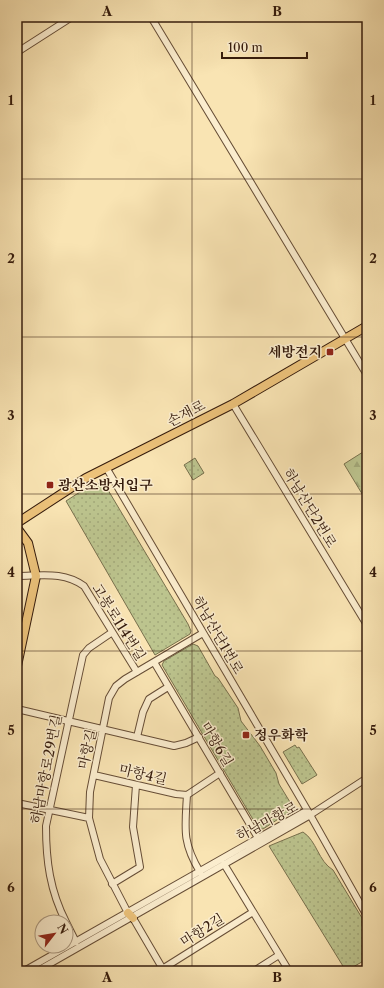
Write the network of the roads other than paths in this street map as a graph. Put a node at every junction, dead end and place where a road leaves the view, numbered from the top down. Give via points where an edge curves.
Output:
1 (72, 17) edge
2 (151, 17) edge
3 (17, 57) edge
4 (367, 326) edge
5 (345, 339) junction
6 (367, 375) edge
7 (234, 404) junction
8 (107, 468) junction
9 (17, 523) edge
10 (17, 528) edge
11 (17, 576) edge
12 (36, 576) junction
13 (367, 625) edge
14 (111, 633) junction
15 (203, 633) junction
16 (154, 662) junction
17 (17, 666) edge
18 (137, 672) junction
19 (168, 687) junction
20 (17, 709) edge
21 (68, 720) junction
22 (104, 729) junction
23 (199, 737) junction
24 (137, 738) junction
25 (220, 774) junction
26 (94, 775) junction
27 (367, 778) edge
28 (136, 785) junction
29 (187, 795) junction
30 (17, 804) edge
31 (48, 810) junction
32 (309, 813) junction
33 (89, 818) junction
34 (258, 838) junction
35 (224, 864) junction
36 (200, 872) junction
37 (112, 884) junction
38 (253, 912) junction
39 (62, 914) edge
40 (131, 915) junction
41 (367, 916) edge
42 (74, 938) edge
43 (76, 942) junction
44 (279, 955) junction
45 (17, 968) edge
46 (367, 968) edge
47 (162, 970) edge
48 (19, 971) edge
49 (24, 971) edge
50 (37, 971) edge
51 (254, 971) edge
52 (289, 971) edge
53 (362, 971) edge

1 - 3 street via 19,51
2 - 5 street
4 - 5 main road, 손재로
5 - 6 street
5 - 7 main road, 손재로
7 - 8 main road, 손재로
7 - 13 street, 하남산단2번로
8 - 9 main road, 손재로 via 86,478
8 - 15 street, 하남산단1번로
10 - 12 main road via 28,543
11 - 12 street, 고봉로114번길
12 - 14 street, 고봉로114번길 via 63,575 84,586
12 - 17 main road
14 - 18 street, 고봉로114번길
14 - 21 street, 하남마항로29번길 via 83,655
15 - 16 street, 마항길
15 - 32 street, 하남산단1번로
16 - 18 street, 마항길
16 - 19 street, 마항6길
18 - 22 street, 마항길 via 116,686 109,698
19 - 23 street, 마항6길
19 - 24 street via 149,699
20 - 21 street
21 - 22 street
21 - 31 street, 하남마항로29번길
22 - 24 street
22 - 26 street, 마항길
23 - 24 street via 174,746
23 - 25 street, 마항6길
25 - 29 street
25 - 34 street, 마항6길
26 - 28 street, 마항4길
26 - 33 street, 마항길 via 90,792
27 - 32 street
28 - 29 street, 마항4길
28 - 37 street via 133,827 140,867
29 - 36 street via 185,839
30 - 31 street
31 - 33 street
31 - 39 street, 하남마항로29번길 via 46,851 49,880
32 - 34 street, 하남마항로 via 304,812
32 - 35 street, 하남마항로
32 - 41 street, 하남산단1번로
33 - 37 street, 마항길 via 100,859
34 - 36 street, 하남마항로
35 - 38 street
35 - 40 street, 하남마항로
36 - 40 street, 하남마항로
37 - 40 street, 마항길
38 - 44 street
38 - 47 street, 마항2길
40 - 43 street, 하남마항로
40 - 47 street, 마항길
40 - 50 street, 하남마항로
42 - 43 street, 하남마항로29번길
43 - 49 street, 하남마항로
44 - 51 street
44 - 52 street
45 - 48 main road
46 - 53 street

